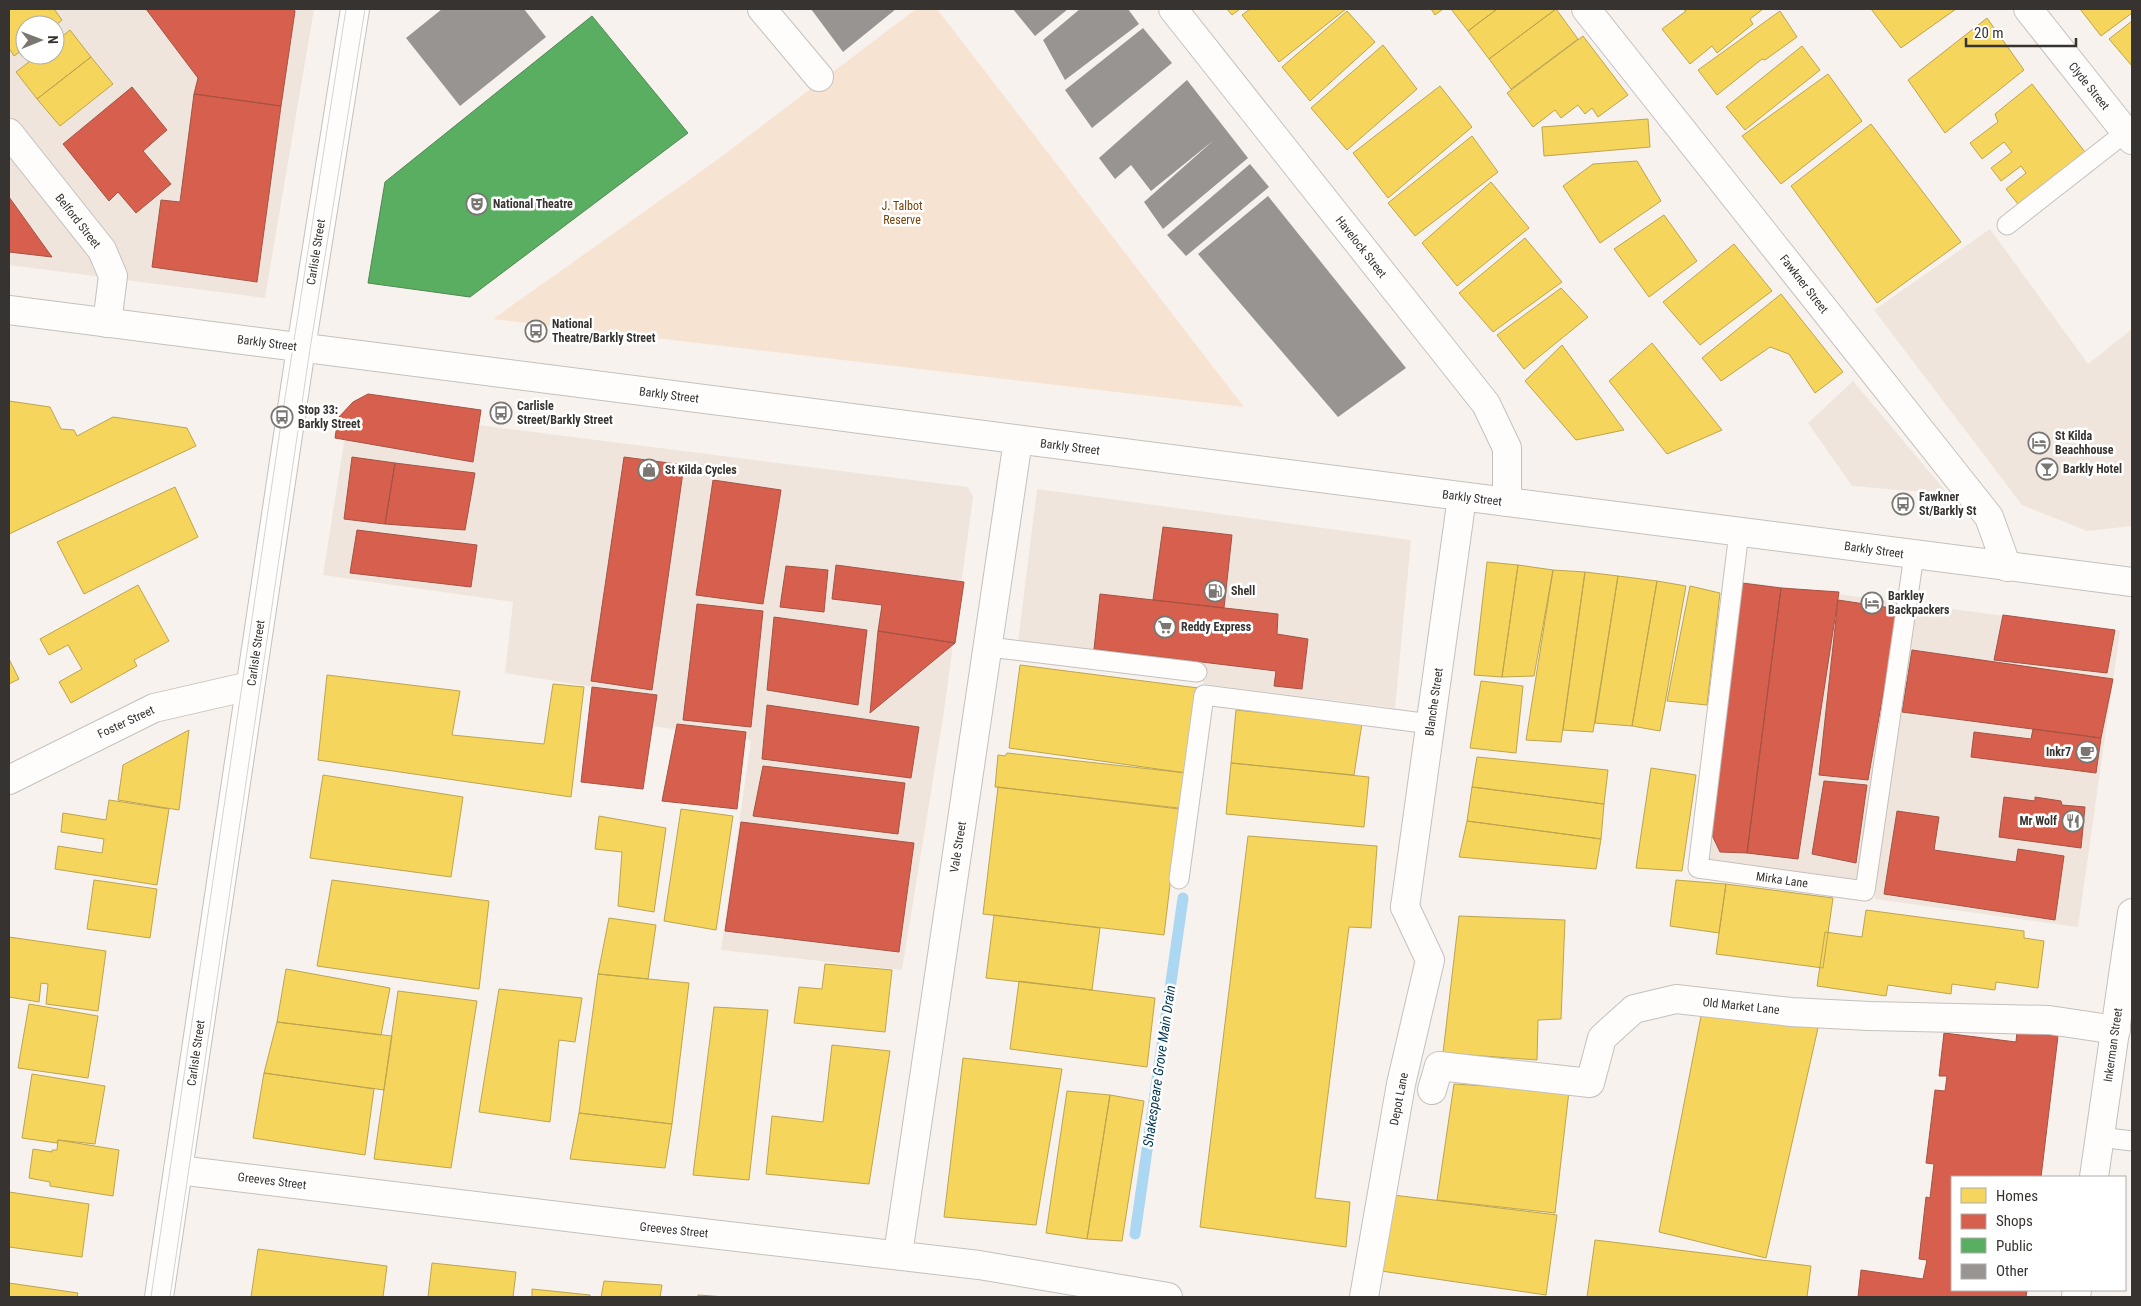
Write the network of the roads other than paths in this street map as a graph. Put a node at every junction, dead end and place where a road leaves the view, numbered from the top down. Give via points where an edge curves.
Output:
1 (762, 9) edge
2 (1173, 9) edge
3 (1586, 9) edge
4 (2028, 9) edge
5 (351, 12) edge
6 (819, 77) dead end
7 (9, 133) edge
8 (2129, 136) edge
9 (2008, 225) dead end
10 (9, 310) edge
11 (107, 323) junction
12 (301, 348) junction
13 (1018, 440) junction
14 (1462, 497) junction
15 (1507, 502) junction
16 (1740, 532) junction
17 (1914, 555) junction
18 (2007, 567) junction
19 (2132, 582) edge
20 (988, 647) junction
21 (1197, 672) dead end
22 (250, 688) junction
23 (1431, 724) junction
24 (9, 780) edge
25 (1179, 879) dead end
26 (1405, 907) joint
27 (2132, 913) edge
28 (2116, 1030) junction
29 (1432, 1090) dead end
30 (2100, 1137) junction
31 (2132, 1142) edge
32 (178, 1170) junction
33 (2094, 1176) edge
34 (898, 1254) junction
35 (159, 1297) edge
36 (1168, 1297) edge
37 (1364, 1297) edge

1 - 6 street
2 - 15 street, Havelock Street via 1486,404 1507,448
3 - 18 street, Fawkner Street via 1989,517
4 - 8 street, Clyde Street
5 - 12 street, Carlisle Street
7 - 11 street, Belford Street via 102,250 112,276
8 - 9 lane
10 - 11 street, Barkly Street
11 - 12 street, Barkly Street
12 - 13 street, Barkly Street
12 - 22 street, Carlisle Street
13 - 14 street, Barkly Street
13 - 20 street, Vale Street
14 - 15 street, Barkly Street
14 - 23 street, Blanche Street
15 - 16 street, Barkly Street
16 - 17 street, Barkly Street
16 - 17 lane, Mirka Lane via 1698,868 1865,891
17 - 18 street, Barkly Street
18 - 19 street, Barkly Street
20 - 21 lane
20 - 34 street, Vale Street
22 - 24 street, Foster Street via 154,708
22 - 32 street, Carlisle Street
23 - 25 lane via 1204,695
23 - 26 street, Blanche Street
26 - 37 street, Depot Lane via 1430,960 1401,1084
27 - 28 street, Inkerman Street
28 - 29 street, Old Market Lane via 2049,1020 1840,1015 1676,999 1634,1009 1602,1038 1590,1083 1440,1066
28 - 30 street, Inkerman Street
30 - 31 lane
30 - 33 street, Inkerman Street
32 - 34 street, Greeves Street via 617,1224
32 - 35 street, Carlisle Street
34 - 36 street, Greeves Street

